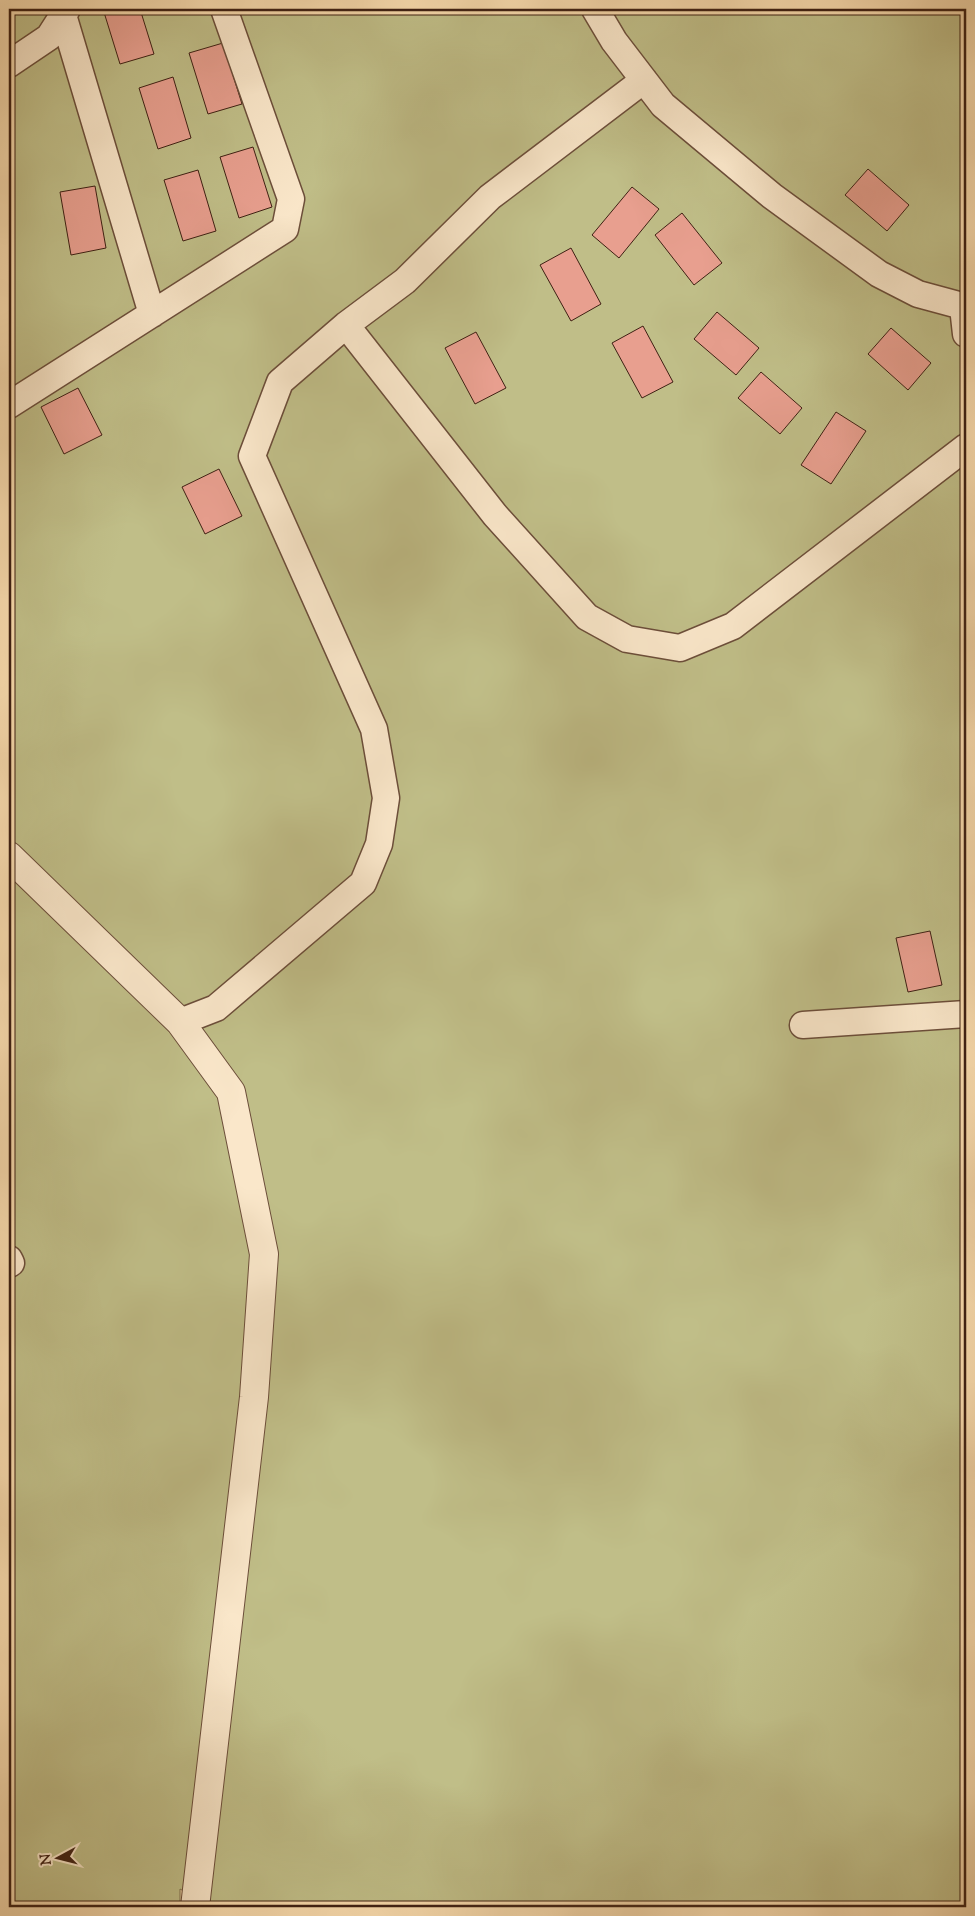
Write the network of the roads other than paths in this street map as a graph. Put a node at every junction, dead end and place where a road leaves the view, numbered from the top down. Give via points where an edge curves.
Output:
1 (224, 9) edge
2 (595, 9) edge
3 (65, 12) edge
4 (9, 64) edge
5 (644, 80) junction
6 (965, 307) edge
7 (152, 314) junction
8 (346, 325) junction
9 (966, 334) edge
10 (9, 405) edge
11 (966, 447) edge
12 (9, 856) edge
13 (966, 1014) edge
14 (180, 1022) junction
15 (803, 1025) dead end
16 (9, 1259) edge
17 (9, 1264) edge
18 (195, 1907) edge

1 - 7 street via 291,199 285,229
2 - 5 street
3 - 4 street via 49,36
3 - 7 street
5 - 6 street via 662,105 772,196 879,274 918,294
5 - 8 street via 490,197 405,281
6 - 9 street
7 - 10 street
8 - 11 street via 502,522 587,616 627,639 680,648 732,626
8 - 14 street via 280,382 252,456 374,729 386,798 379,844 363,883 216,1008
12 - 14 street
13 - 15 street
14 - 18 street via 231,1092 264,1254 254,1397
16 - 17 street via 12,1263

